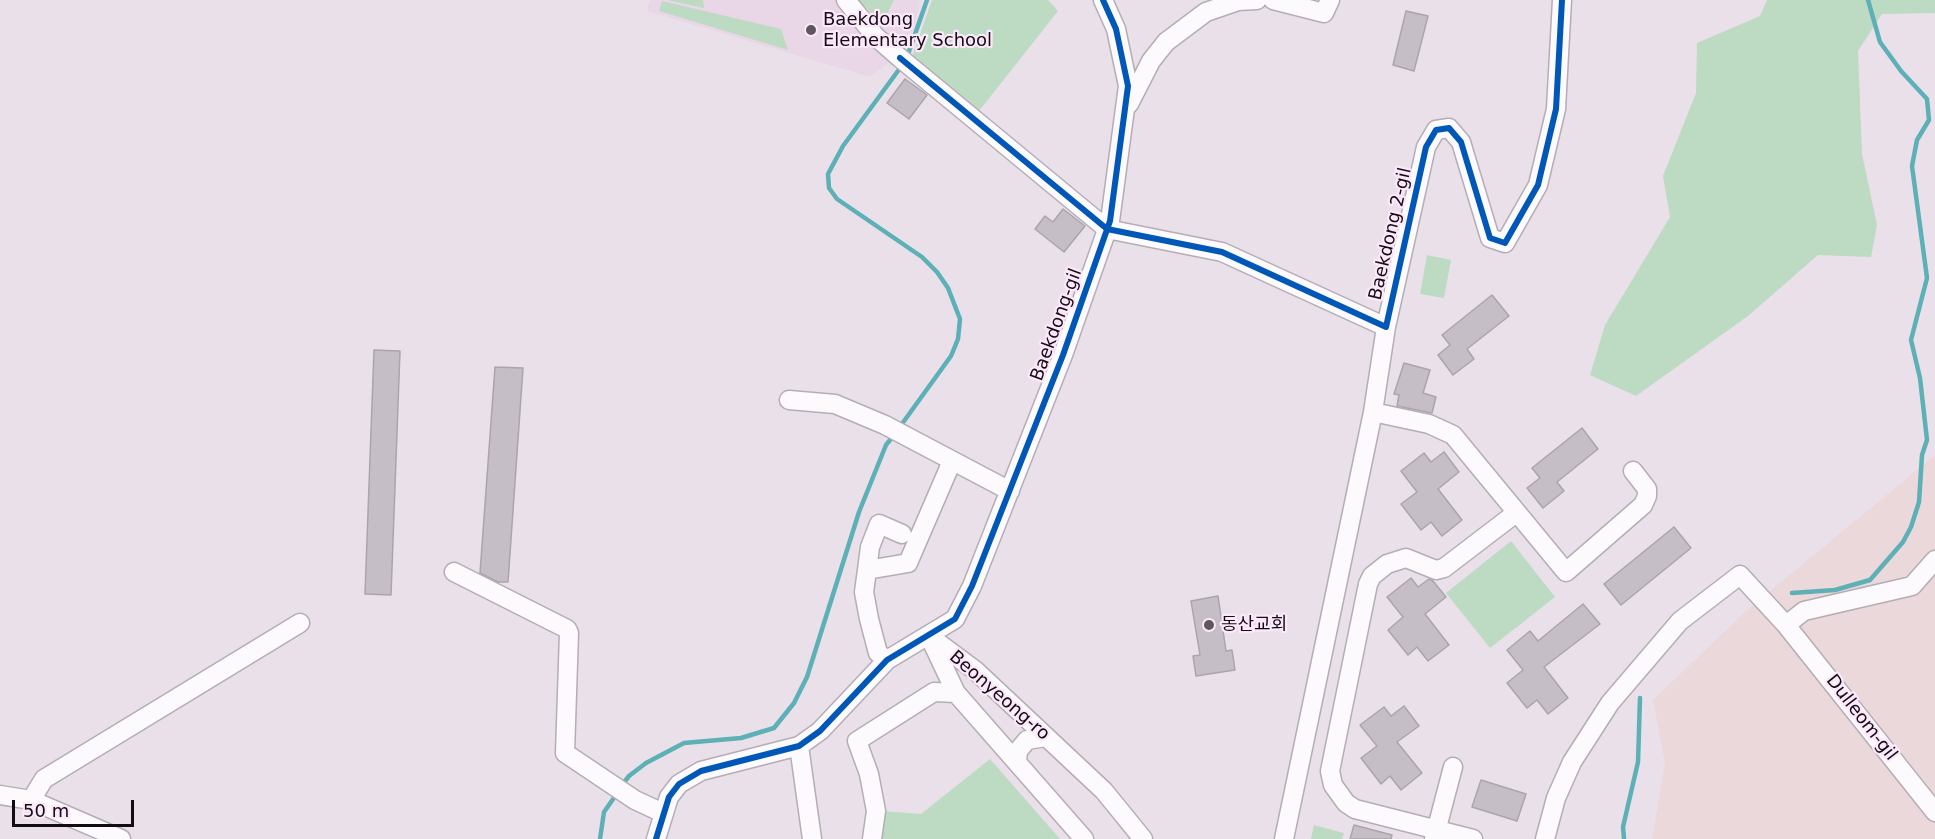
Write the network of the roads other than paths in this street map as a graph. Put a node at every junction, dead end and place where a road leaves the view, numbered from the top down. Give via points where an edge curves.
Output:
1 (846, 0) edge
2 (1103, 0) edge
3 (1257, 0) edge
4 (1273, 0) edge
5 (1330, 0) edge
6 (1562, 0) edge
7 (1216, 4) edge
8 (1125, 112) junction
9 (1107, 230) junction
10 (1386, 327) junction
11 (789, 400) dead end
12 (1373, 412) junction
13 (952, 461) junction
14 (1633, 471) dead end
15 (1010, 491) junction
16 (1516, 513) junction
17 (902, 534) dead end
18 (1935, 560) edge
19 (867, 570) junction
20 (454, 572) dead end
21 (300, 623) dead end
22 (1786, 625) junction
23 (929, 636) junction
24 (887, 660) junction
25 (956, 693) junction
26 (1046, 737) junction
27 (799, 746) junction
28 (1017, 762) junction
29 (1453, 767) dead end
30 (0, 795) edge
31 (31, 800) junction
32 (1935, 812) edge
33 (663, 813) junction
34 (79, 831) edge
35 (1436, 835) edge
36 (121, 839) edge
37 (656, 839) edge
38 (812, 839) edge
39 (872, 839) edge
40 (1084, 839) edge
41 (1143, 839) edge
42 (1284, 839) edge
43 (1473, 839) edge
44 (1545, 839) edge

1 - 9 street, Baekdong 2-gil via 875,36
2 - 8 street, Baekdong-gil via 1116,29 1128,86
3 - 7 street
4 - 5 street via 1324,13
6 - 10 street, Baekdong 2-gil via 1556,109 1538,184 1504,243 1490,238 1461,142 1449,128 1436,130 1426,147
7 - 8 street via 1166,42 1151,61
8 - 9 street, Baekdong-gil
9 - 10 street, Baekdong 2-gil via 1221,252
9 - 15 street, Baekdong-gil
10 - 12 street
11 - 13 street via 835,404 885,425
12 - 16 street via 1429,424 1453,435 1484,466
12 - 42 street
13 - 15 street
13 - 19 street via 908,563
14 - 16 street via 1647,489 1643,506 1566,572
15 - 23 street, Baekdong-gil via 955,619
16 - 35 street via 1444,568 1437,570 1406,558 1378,568 1368,584 1330,771 1333,785 1355,809
17 - 19 street via 879,524
18 - 22 street via 1912,586 1803,611
19 - 24 street via 864,592 869,618 878,653
20 - 33 street via 567,629 565,753 634,800
21 - 31 street via 44,779
22 - 32 street, Dulleom-gil
22 - 44 street, Dulleom-gil via 1740,575 1680,621 1610,703 1572,762 1556,798
23 - 24 street, Baekdong-gil
23 - 25 street, Beonyeong-ro
23 - 26 street, Beonyeong-ro via 976,672
24 - 27 street, Baekdong-gil via 820,731
25 - 28 street, Beonyeong-ro
25 - 39 street via 934,692 857,741 876,811
26 - 28 street via 1027,740 1018,751
26 - 41 street, Beonyeong-ro via 1104,791
27 - 33 street via 693,774 669,797
27 - 38 street
28 - 40 street, Beonyeong-ro
29 - 35 street
30 - 31 street
31 - 34 street
33 - 37 street
34 - 36 street
35 - 43 street

